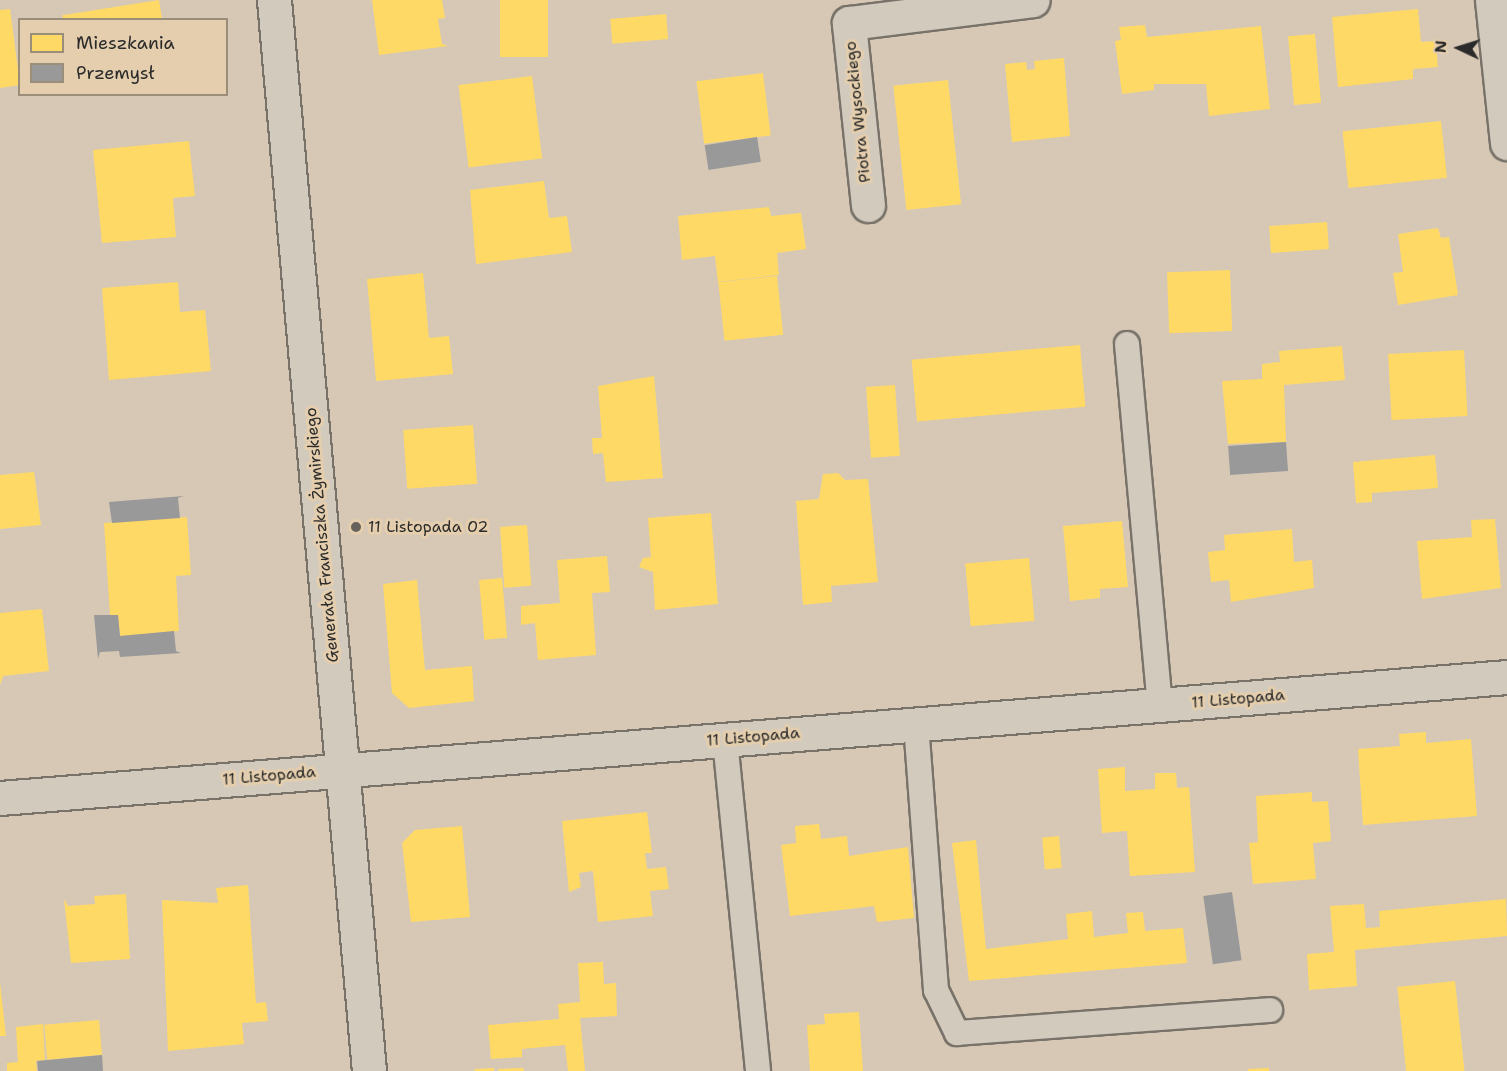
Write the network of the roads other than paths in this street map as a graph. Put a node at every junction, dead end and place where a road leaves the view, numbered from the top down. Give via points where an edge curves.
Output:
1 (274, 0) edge
2 (1033, 0) edge
3 (1492, 0) edge
4 (1507, 143) edge
5 (868, 205) dead end
6 (1127, 344) dead end
7 (1507, 677) edge
8 (1160, 705) junction
9 (916, 724) junction
10 (725, 740) junction
11 (343, 770) junction
12 (0, 798) edge
13 (1270, 1010) dead end
14 (369, 1071) edge
15 (758, 1071) edge

1 - 11 street, Generała Franciszka Żymirskiego
2 - 5 street, Piotra Wysockiego via 849,23
3 - 4 street
6 - 8 lane
7 - 8 street, 11 Listopada
8 - 9 street, 11 Listopada
9 - 10 street, 11 Listopada
9 - 13 lane via 936,990 957,1033
10 - 11 street, 11 Listopada
10 - 15 lane
11 - 12 street, 11 Listopada
11 - 14 street, Generała Franciszka Żymirskiego

